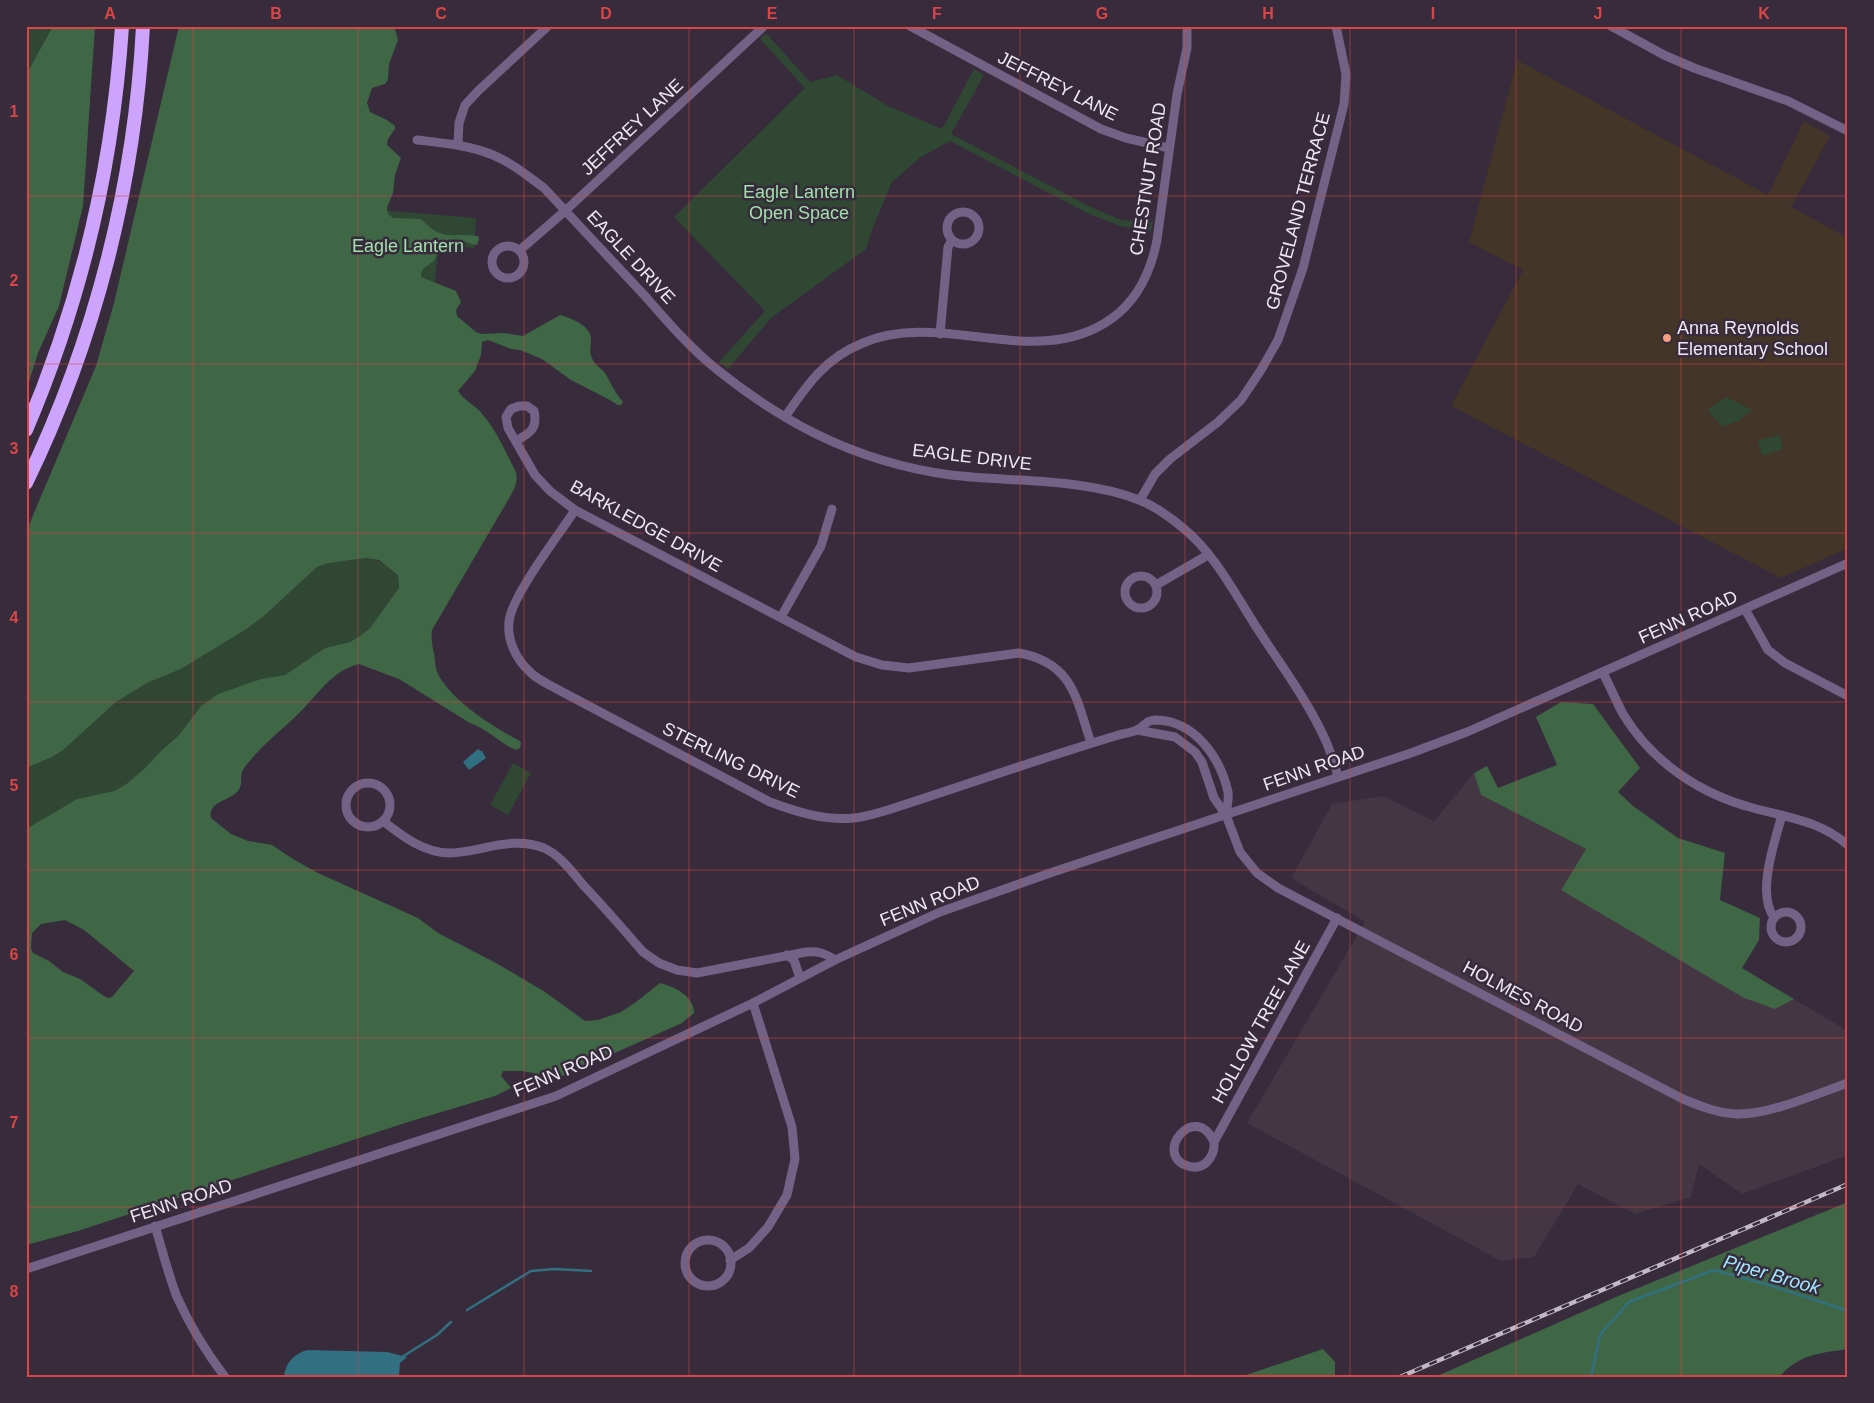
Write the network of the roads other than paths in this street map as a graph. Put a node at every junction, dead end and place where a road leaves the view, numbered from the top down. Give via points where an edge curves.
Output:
1 (122, 26) edge
2 (143, 26) edge
3 (548, 26) edge
4 (764, 26) edge
5 (910, 26) edge
6 (1187, 26) edge
7 (1336, 26) edge
8 (1611, 26) edge
9 (1848, 132) edge
10 (417, 140) dead end
11 (458, 144) junction
12 (1170, 148) junction
13 (566, 211) junction
14 (952, 240) dead end
15 (520, 250) dead end
16 (940, 334) junction
17 (785, 417) junction
18 (26, 430) edge
19 (516, 441) dead end
20 (26, 483) edge
21 (1140, 500) junction
22 (832, 508) dead end
23 (575, 510) junction
24 (1208, 555) junction
25 (1848, 563) edge
26 (1156, 585) dead end
27 (1745, 610) junction
28 (781, 617) junction
29 (1603, 673) junction
30 (1848, 696) edge
31 (1138, 730) junction
32 (1091, 743) junction
33 (1338, 776) junction
34 (1226, 815) junction
35 (1782, 815) junction
36 (383, 821) junction
37 (1848, 845) edge
38 (1337, 918) junction
39 (1774, 918) dead end
40 (787, 955) junction
41 (835, 960) junction
42 (800, 978) junction
43 (754, 1003) junction
44 (1848, 1083) edge
45 (1214, 1142) junction
46 (155, 1226) junction
47 (730, 1260) junction
48 (26, 1269) edge
49 (225, 1377) edge

1 - 18 highway via 110,136 93,226 63,335
2 - 20 highway via 131,144 110,253 79,356
3 - 11 street via 465,106 459,123
4 - 13 street, JEFFREY LANE
5 - 12 street, JEFFREY LANE via 1101,128 1126,138
6 - 12 street, CHESTNUT ROAD via 1187,48
7 - 21 street, GROVELAND TERRACE via 1346,74 1344,104 1303,268 1278,340 1241,400 1170,459 1155,474
8 - 9 street via 1664,55 1788,101
10 - 11 street, EAGLE DRIVE
11 - 13 street, EAGLE DRIVE via 493,155 519,170 544,188
12 - 16 street, CHESTNUT ROAD via 1152,263 1139,289 1123,310 1102,325 1061,340 1034,342
13 - 15 street, JEFFREY LANE
13 - 17 street, EAGLE DRIVE via 679,334 713,366
14 - 16 street via 948,247
16 - 17 street, CHESTNUT ROAD via 889,334 863,342 837,356 818,373
17 - 21 street, EAGLE DRIVE via 852,449 918,468 950,475 1084,486
19 - 23 street, BARKLEDGE DRIVE via 540,480
21 - 24 street, EAGLE DRIVE via 1185,530
22 - 28 street via 821,546
23 - 28 street, BARKLEDGE DRIVE
23 - 32 street, STERLING DRIVE via 516,600 509,622 514,652 529,672 555,688 770,802 800,813 854,818 888,810
24 - 26 street
24 - 33 street, EAGLE DRIVE via 1300,695 1324,736
25 - 27 street, FENN ROAD
27 - 29 street, FENN ROAD
27 - 30 street via 1768,650
28 - 32 street, BARKLEDGE DRIVE via 856,657 882,665 909,668 1019,653 1037,656 1064,675 1074,691
29 - 33 street, FENN ROAD via 1467,732
29 - 35 street via 1623,714 1668,766 1720,798
31 - 32 street, STERLING DRIVE
31 - 34 street, STERLING DRIVE via 1175,737 1195,752 1202,762 1214,798
31 - 34 street, STERLING DRIVE via 1147,721 1157,720 1179,726 1200,738 1214,756 1228,794
33 - 34 street, FENN ROAD
34 - 38 street, HOLMES ROAD via 1240,852 1256,873
34 - 41 street, FENN ROAD via 966,903
35 - 37 street via 1834,833
35 - 39 street via 1770,860 1767,891 1769,910
36 - 36 street via 388,815 389,800 381,788 375,784 363,784 351,790 346,804 355,823 370,827
36 - 40 street via 428,850 450,853 505,843 544,848 563,862 643,952 677,970 697,973
38 - 44 street, HOLMES ROAD via 1683,1099 1708,1109 1736,1114 1764,1111
38 - 45 street, HOLLOW TREE LANE
40 - 41 street via 817,951
40 - 42 street via 794,960
41 - 42 street, FENN ROAD
42 - 43 street, FENN ROAD
43 - 46 street, FENN ROAD via 556,1096
43 - 47 street via 792,1127 795,1159 787,1195 768,1227 749,1248
45 - 45 street, HOLLOW TREE LANE via 1209,1161 1196,1167 1184,1164 1174,1150 1176,1138 1190,1127 1202,1128
46 - 48 street, FENN ROAD
46 - 49 street via 177,1295 193,1330
47 - 47 street via 718,1243 704,1241 691,1247 687,1253 686,1268 693,1281 708,1286 722,1281 727,1275

